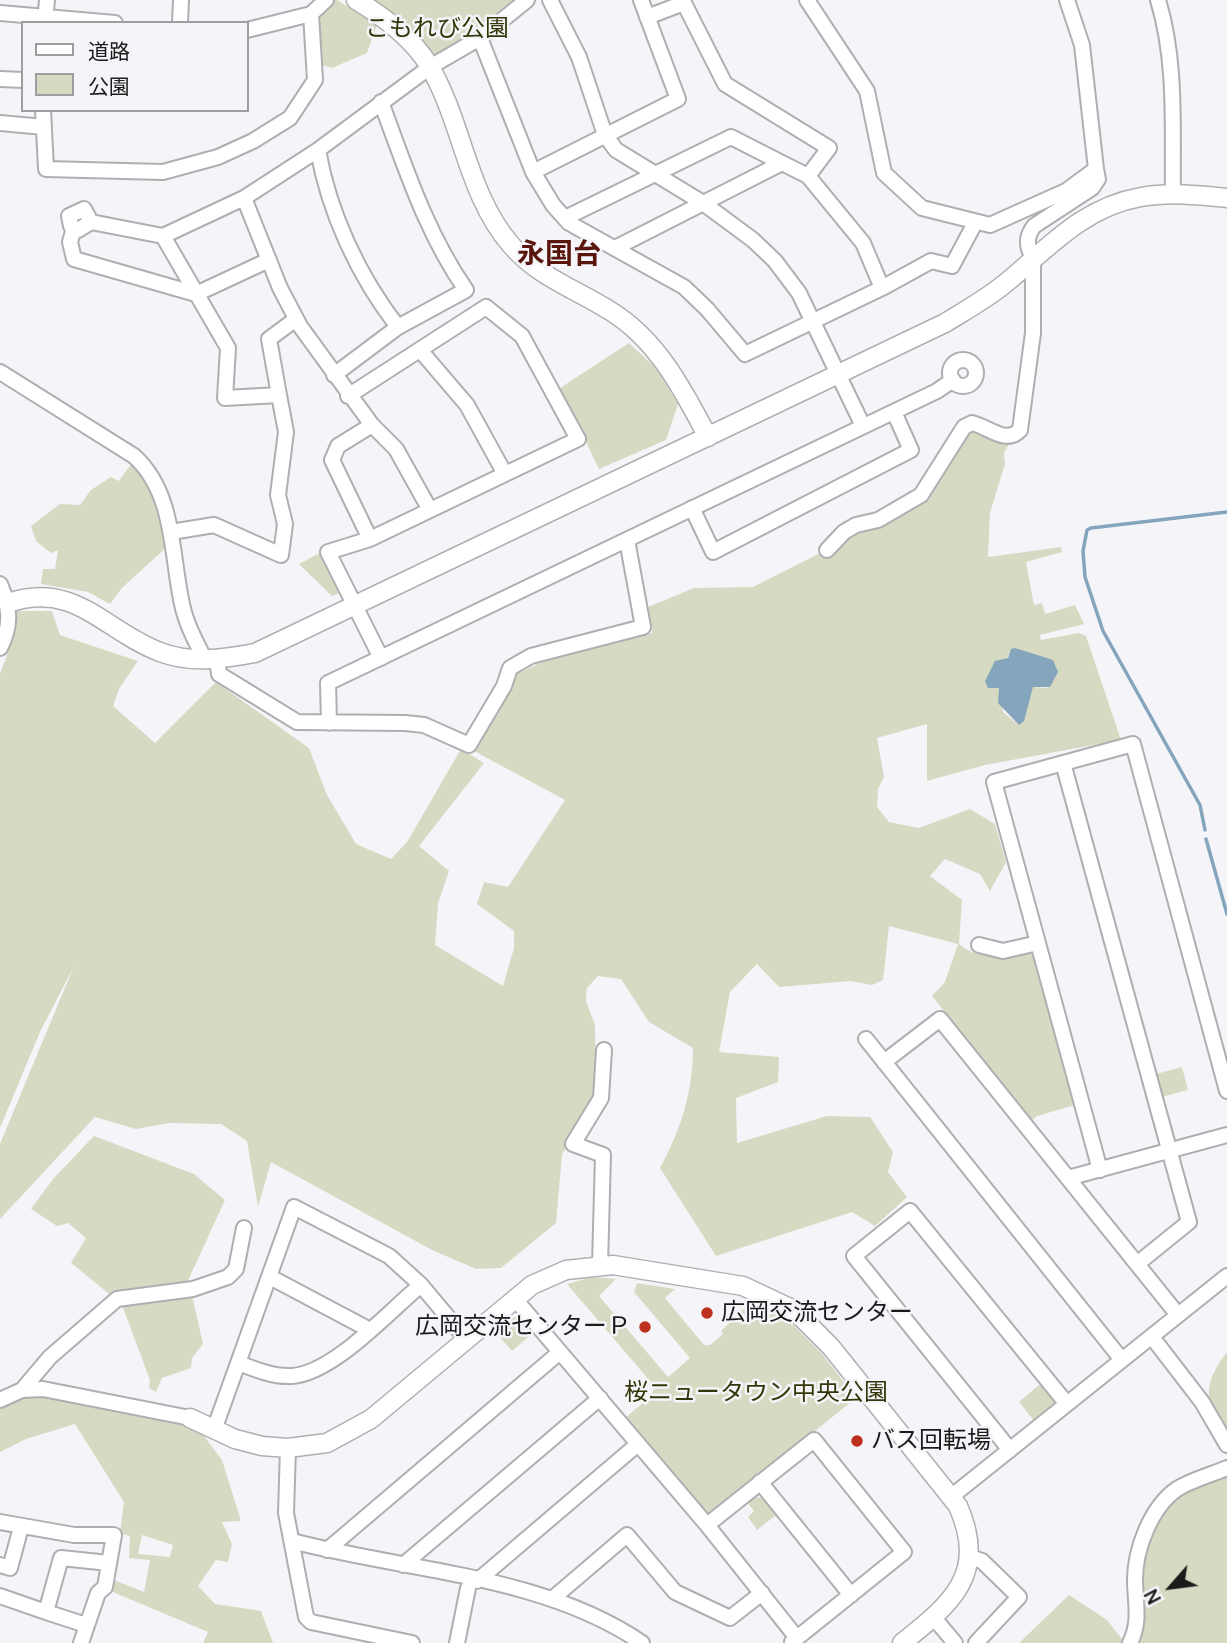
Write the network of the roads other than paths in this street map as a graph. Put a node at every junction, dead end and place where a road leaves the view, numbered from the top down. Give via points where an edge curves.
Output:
1 (47, 0) edge
2 (181, 0) edge
3 (326, 0) edge
4 (356, 0) edge
5 (527, 0) edge
6 (550, 0) edge
7 (641, 0) edge
8 (807, 0) edge
9 (1067, 0) edge
10 (1158, 0) edge
11 (0, 13) edge
12 (311, 14) junction
13 (647, 16) junction
14 (45, 20) edge
15 (68, 21) edge
16 (180, 21) edge
17 (248, 30) edge
18 (480, 38) junction
19 (430, 67) junction
20 (0, 79) edge
21 (21, 80) edge
22 (381, 102) junction
23 (43, 112) edge
24 (0, 123) edge
25 (44, 127) junction
26 (605, 135) junction
27 (318, 150) junction
28 (782, 163) junction
29 (1096, 169) junction
30 (533, 172) junction
31 (652, 174) junction
32 (808, 176) junction
33 (1173, 194) junction
34 (244, 198) junction
35 (1227, 198) edge
36 (703, 203) junction
37 (565, 218) junction
38 (975, 223) junction
39 (163, 236) junction
40 (615, 248) junction
41 (1033, 258) junction
42 (269, 260) junction
43 (882, 288) junction
44 (196, 294) junction
45 (296, 319) junction
46 (814, 323) junction
47 (398, 327) junction
48 (420, 350) junction
49 (0, 372) edge
50 (334, 375) junction
51 (838, 376) junction
52 (953, 380) dead end
53 (279, 395) junction
54 (348, 396) junction
55 (894, 412) junction
56 (372, 425) junction
57 (863, 426) junction
58 (708, 437) junction
59 (505, 474) junction
60 (692, 508) junction
61 (430, 510) junction
62 (171, 532) junction
63 (370, 539) junction
64 (627, 540) junction
65 (827, 550) dead end
66 (0, 584) edge
67 (4, 604) edge
68 (355, 607) junction
69 (0, 648) edge
70 (381, 658) junction
71 (211, 660) junction
72 (329, 723) junction
73 (1063, 763) junction
74 (1038, 943) junction
75 (979, 944) dead end
76 (866, 1039) dead end
77 (604, 1050) dead end
78 (884, 1062) junction
79 (1227, 1091) edge
80 (1227, 1135) edge
81 (1170, 1150) junction
82 (1100, 1170) junction
83 (1069, 1178) junction
84 (244, 1228) dead end
85 (1137, 1264) junction
86 (600, 1265) junction
87 (1227, 1276) edge
88 (270, 1277) junction
89 (421, 1285) junction
90 (515, 1299) junction
91 (1178, 1315) junction
92 (368, 1329) junction
93 (1152, 1337) junction
94 (467, 1340) junction
95 (560, 1352) junction
96 (1122, 1360) junction
97 (239, 1363) junction
98 (22, 1390) junction
99 (600, 1398) junction
100 (0, 1400) edge
101 (1067, 1404) junction
102 (190, 1418) joint
103 (214, 1430) junction
104 (639, 1444) junction
105 (1227, 1445) edge
106 (288, 1448) junction
107 (1010, 1450) junction
108 (1227, 1468) edge
109 (760, 1482) junction
110 (952, 1496) junction
111 (0, 1522) edge
112 (707, 1525) junction
113 (21, 1527) junction
114 (292, 1541) junction
115 (327, 1550) junction
116 (970, 1557) junction
117 (109, 1563) junction
118 (0, 1565) edge
119 (403, 1565) junction
120 (472, 1584) junction
121 (762, 1593) junction
122 (851, 1595) junction
123 (0, 1596) edge
124 (552, 1599) junction
125 (46, 1612) junction
126 (934, 1618) junction
127 (86, 1625) junction
128 (794, 1640) edge
129 (81, 1643) edge
130 (412, 1643) edge
131 (457, 1643) edge
132 (642, 1643) edge
133 (902, 1643) edge
134 (955, 1643) edge
135 (976, 1643) edge
136 (1130, 1643) edge

1 - 14 street
2 - 16 street
3 - 12 street
4 - 19 street via 407,38
5 - 18 street
6 - 26 street via 579,57
7 - 13 street
8 - 38 street via 867,91 884,173 922,208
9 - 29 street via 1082,45
10 - 33 street via 1171,67
11 - 14 street
12 - 17 street
12 - 25 street via 315,80 290,118 218,157 163,172 46,169
13 - 26 street via 678,99
13 - 32 street via 684,3 725,84 829,148
14 - 15 street
18 - 19 street
18 - 30 street
19 - 22 street
19 - 58 street via 483,206 511,246 544,275 641,333 682,387
20 - 21 street
22 - 27 street
22 - 47 street via 422,210 443,256 466,290
23 - 25 street
24 - 25 street
26 - 30 street
26 - 31 street via 617,150
27 - 34 street
27 - 47 street via 323,179 347,241 382,307
28 - 31 street via 731,137
28 - 32 street
28 - 36 street
29 - 38 street via 1066,191 990,225
29 - 41 street via 1098,179 1092,188 1027,235
30 - 37 street
31 - 36 street
31 - 37 street
32 - 43 street via 863,243
33 - 35 street
33 - 41 street via 1101,209 1079,220
34 - 39 street
34 - 42 street
36 - 40 street
36 - 46 street via 775,261
37 - 40 street
38 - 43 street via 952,266 930,261
39 - 44 street
39 - 44 street via 91,222 85,210 69,216 74,228 70,242 74,259
40 - 46 street via 684,287 745,354
41 - 51 street via 976,305
41 - 65 street via 1032,333 1020,430 1006,438 972,423 964,427 921,495 878,520 844,532
42 - 44 street
42 - 45 street
43 - 46 street
44 - 53 street via 228,348 225,398
45 - 50 street
45 - 53 street via 269,339
46 - 51 street
47 - 50 street
48 - 54 street
48 - 59 street via 467,405
48 - 59 street via 486,307 522,336 578,439
49 - 62 street via 143,464 156,486
50 - 54 street
51 - 57 street
51 - 58 street
52 - 55 street
53 - 62 street via 286,432 278,495 285,524 281,555 214,525
54 - 56 street
55 - 57 street
55 - 60 street via 911,450 713,552
56 - 61 street via 396,449
56 - 63 street via 338,446 332,460
57 - 60 street
58 - 68 street
59 - 61 street
60 - 64 street
61 - 63 street
62 - 71 street via 186,622
63 - 68 street via 328,552
64 - 70 street
64 - 72 street via 643,627 531,656 510,668 468,745 424,725
66 - 67 street
67 - 69 street via 9,619
67 - 71 street via 30,597 60,599 99,615 151,648
68 - 70 street
68 - 71 street via 255,653
70 - 72 street via 328,683
71 - 72 street via 219,674 285,717 310,724
73 - 74 street via 994,782
73 - 79 street via 1133,744
73 - 81 street
74 - 75 street via 1003,951
74 - 82 street
76 - 78 street
77 - 86 street via 601,1098 573,1144 603,1155
78 - 83 street via 940,1019
78 - 96 street
80 - 81 street
81 - 82 street
81 - 85 street via 1189,1222
82 - 83 street
83 - 85 street
84 - 98 street via 236,1269 229,1277 193,1289 117,1299 50,1357
85 - 91 street
86 - 90 street via 545,1278
86 - 110 street via 731,1284 794,1310 831,1347
87 - 91 street
88 - 89 street via 294,1207 389,1256
88 - 92 street
88 - 97 street
89 - 92 street
89 - 94 street
90 - 94 street
90 - 95 street
91 - 93 street
92 - 97 street via 326,1365 308,1373 275,1375
93 - 96 street
93 - 105 street via 1202,1402
94 - 106 street via 352,1433 327,1443
95 - 99 street
95 - 115 street
96 - 101 street
97 - 103 street
98 - 100 street
98 - 102 street via 43,1389
99 - 104 street
99 - 119 street
101 - 107 street
101 - 107 street via 910,1211 854,1256
102 - 103 street
103 - 106 street via 249,1443
104 - 112 street
104 - 120 street
106 - 114 street via 286,1513
107 - 110 street
108 - 136 street via 1178,1488 1151,1523 1136,1559 1138,1628
109 - 112 street
109 - 122 street
109 - 122 street via 814,1440 904,1552
110 - 116 street via 966,1527
111 - 113 street
112 - 121 street
113 - 117 street via 114,1535
113 - 118 street via 10,1568
114 - 115 street
114 - 130 street via 306,1617 311,1622
115 - 119 street
116 - 126 street via 957,1592
116 - 135 street via 982,1561 1019,1597
117 - 125 street via 61,1558
117 - 127 street via 105,1587 98,1593
119 - 120 street
120 - 124 street
120 - 131 street
121 - 124 street via 730,1618 675,1592 627,1535
121 - 128 street
122 - 128 street
123 - 125 street
124 - 132 street via 614,1625
125 - 127 street
126 - 133 street
126 - 134 street
127 - 129 street

